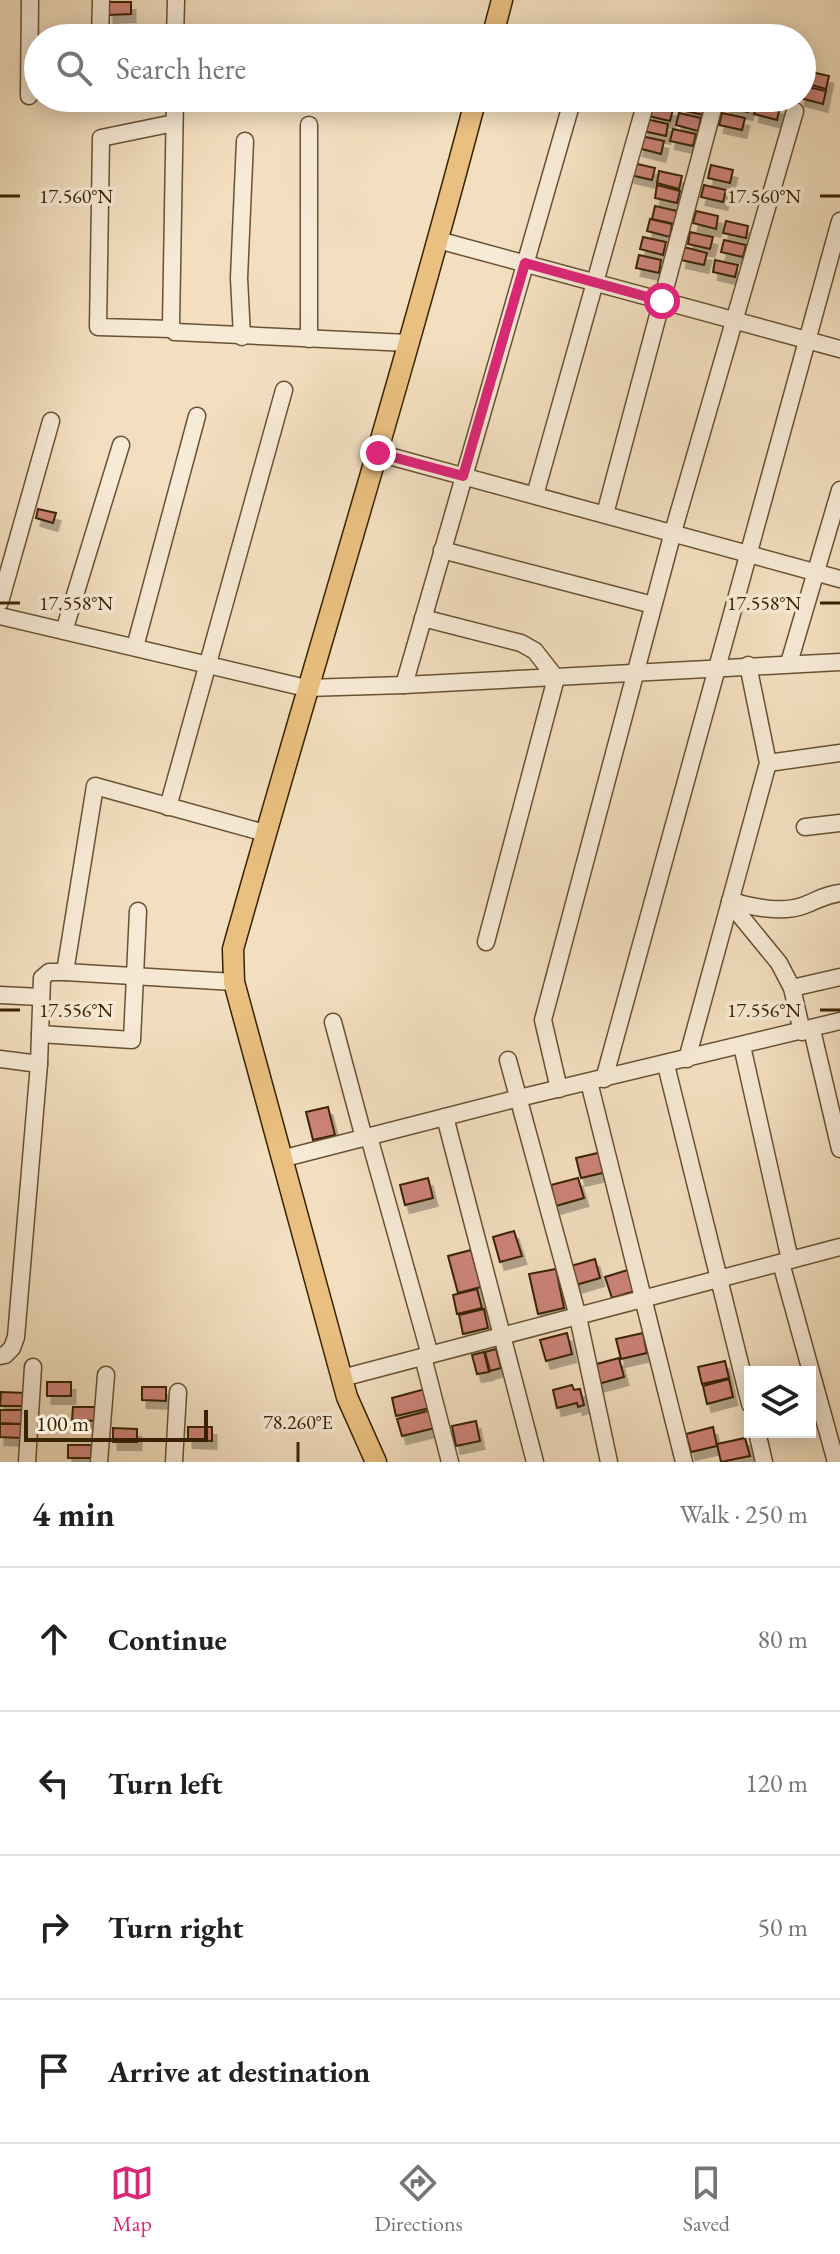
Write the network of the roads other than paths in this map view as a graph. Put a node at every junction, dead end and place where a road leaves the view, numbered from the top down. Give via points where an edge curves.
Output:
1 (30, 0) edge
2 (101, 0) edge
3 (176, 0) edge
4 (502, 0) edge
5 (30, 24) edge
6 (100, 24) edge
7 (175, 24) edge
8 (496, 24) edge
9 (174, 112) edge
10 (472, 112) edge
11 (569, 112) edge
12 (643, 112) edge
13 (712, 112) edge
14 (795, 112) edge
15 (174, 123) junction
16 (309, 125) dead end
17 (245, 141) dead end
18 (840, 221) edge
19 (438, 240) junction
20 (525, 263) junction
21 (595, 283) junction
22 (662, 301) junction
23 (734, 322) junction
24 (172, 329) junction
25 (242, 337) junction
26 (309, 339) junction
27 (807, 340) junction
28 (408, 343) junction
29 (840, 349) edge
30 (284, 390) dead end
31 (197, 416) dead end
32 (51, 421) dead end
33 (121, 445) dead end
34 (378, 453) junction
35 (463, 476) junction
36 (840, 490) edge
37 (535, 495) junction
38 (605, 514) junction
39 (673, 532) junction
40 (442, 550) junction
41 (747, 552) junction
42 (817, 572) junction
43 (840, 579) edge
44 (0, 602) edge
45 (653, 605) junction
46 (0, 616) edge
47 (423, 618) junction
48 (64, 631) junction
49 (135, 647) junction
50 (840, 662) edge
51 (789, 663) junction
52 (208, 665) junction
53 (748, 665) junction
54 (717, 667) junction
55 (634, 674) junction
56 (556, 678) junction
57 (404, 685) junction
58 (306, 688) junction
59 (840, 753) edge
60 (768, 763) junction
61 (168, 807) junction
62 (840, 823) edge
63 (805, 827) dead end
64 (265, 833) junction
65 (840, 893) edge
66 (734, 902) junction
67 (138, 911) dead end
68 (486, 942) dead end
69 (65, 972) junction
70 (134, 977) junction
71 (840, 977) edge
72 (234, 982) junction
73 (792, 988) junction
74 (0, 995) edge
75 (41, 997) junction
76 (840, 1021) edge
77 (333, 1022) dead end
78 (807, 1031) junction
79 (40, 1034) junction
80 (742, 1046) junction
81 (0, 1059) edge
82 (687, 1059) junction
83 (508, 1060) dead end
84 (39, 1064) junction
85 (666, 1065) junction
86 (596, 1080) junction
87 (559, 1089) junction
88 (519, 1098) junction
89 (445, 1117) junction
90 (367, 1138) junction
91 (840, 1149) edge
92 (281, 1159) junction
93 (840, 1247) edge
94 (786, 1261) junction
95 (719, 1280) junction
96 (643, 1300) junction
97 (578, 1317) junction
98 (502, 1337) junction
99 (0, 1356) edge
100 (426, 1356) junction
101 (33, 1367) dead end
102 (106, 1375) dead end
103 (342, 1378) junction
104 (744, 1380) edge
105 (178, 1392) dead end
106 (758, 1438) edge
107 (27, 1462) edge
108 (99, 1462) edge
109 (174, 1462) edge
110 (376, 1462) edge
111 (450, 1462) edge
112 (535, 1462) edge
113 (609, 1462) edge
114 (684, 1462) edge
115 (764, 1462) edge
116 (836, 1462) edge

1 - 5 street
2 - 6 street
3 - 7 street
4 - 8 main road
9 - 15 street
10 - 19 main road
11 - 20 street
12 - 21 street
13 - 22 street
14 - 23 street
15 - 24 street
15 - 24 street via 101,138 98,327
16 - 26 street
17 - 25 street
18 - 27 street
19 - 20 street
19 - 28 main road
20 - 21 street
20 - 35 street
21 - 22 street
21 - 37 street
22 - 23 street
22 - 38 street
23 - 27 street
23 - 39 street
24 - 25 street via 180,334
25 - 26 street
26 - 28 street
27 - 29 street
27 - 41 street
28 - 34 main road
30 - 52 street
31 - 49 street
32 - 44 street
33 - 48 street
34 - 35 street
34 - 58 main road
35 - 37 street
35 - 40 street
36 - 42 street
37 - 38 street
38 - 39 street
39 - 41 street
39 - 45 street
40 - 45 street
40 - 47 street
41 - 42 street
41 - 54 street
42 - 43 street
42 - 51 street
45 - 55 street
46 - 48 street
47 - 56 street via 521,643 535,651
47 - 57 street
48 - 49 street
49 - 52 street
50 - 51 street
51 - 53 street
52 - 58 street
52 - 61 street
53 - 54 street
53 - 60 street
54 - 55 street
54 - 86 street
55 - 56 street
55 - 87 street via 543,1020
56 - 57 street
56 - 68 street
57 - 58 street
58 - 64 main road
59 - 60 street
60 - 66 street
61 - 64 street
61 - 69 street via 95,786
62 - 63 street
64 - 72 main road via 233,949
65 - 66 street via 803,906 767,910
66 - 73 street
66 - 82 street
67 - 70 street
69 - 70 street
69 - 75 street via 45,974
70 - 72 street
70 - 79 street via 132,1040
71 - 73 street
72 - 92 main road
73 - 78 street
74 - 75 street
75 - 79 street
76 - 78 street
77 - 90 street
78 - 80 street
78 - 91 street
79 - 84 street
80 - 82 street
80 - 94 street
81 - 84 street
82 - 85 street
83 - 88 street
84 - 99 street via 16,1337 12,1348
85 - 86 street
85 - 95 street
86 - 87 street
86 - 96 street
87 - 88 street
88 - 89 street
88 - 97 street
89 - 90 street
89 - 98 street
90 - 92 street
90 - 100 street
92 - 103 main road
93 - 94 street
94 - 95 street
94 - 116 street
95 - 96 street
95 - 104 street
96 - 97 street
96 - 114 street
97 - 98 street
97 - 113 street
98 - 100 street
98 - 112 street
100 - 103 street
100 - 111 street
101 - 107 street
102 - 108 street
103 - 110 main road
105 - 109 street
106 - 115 street

